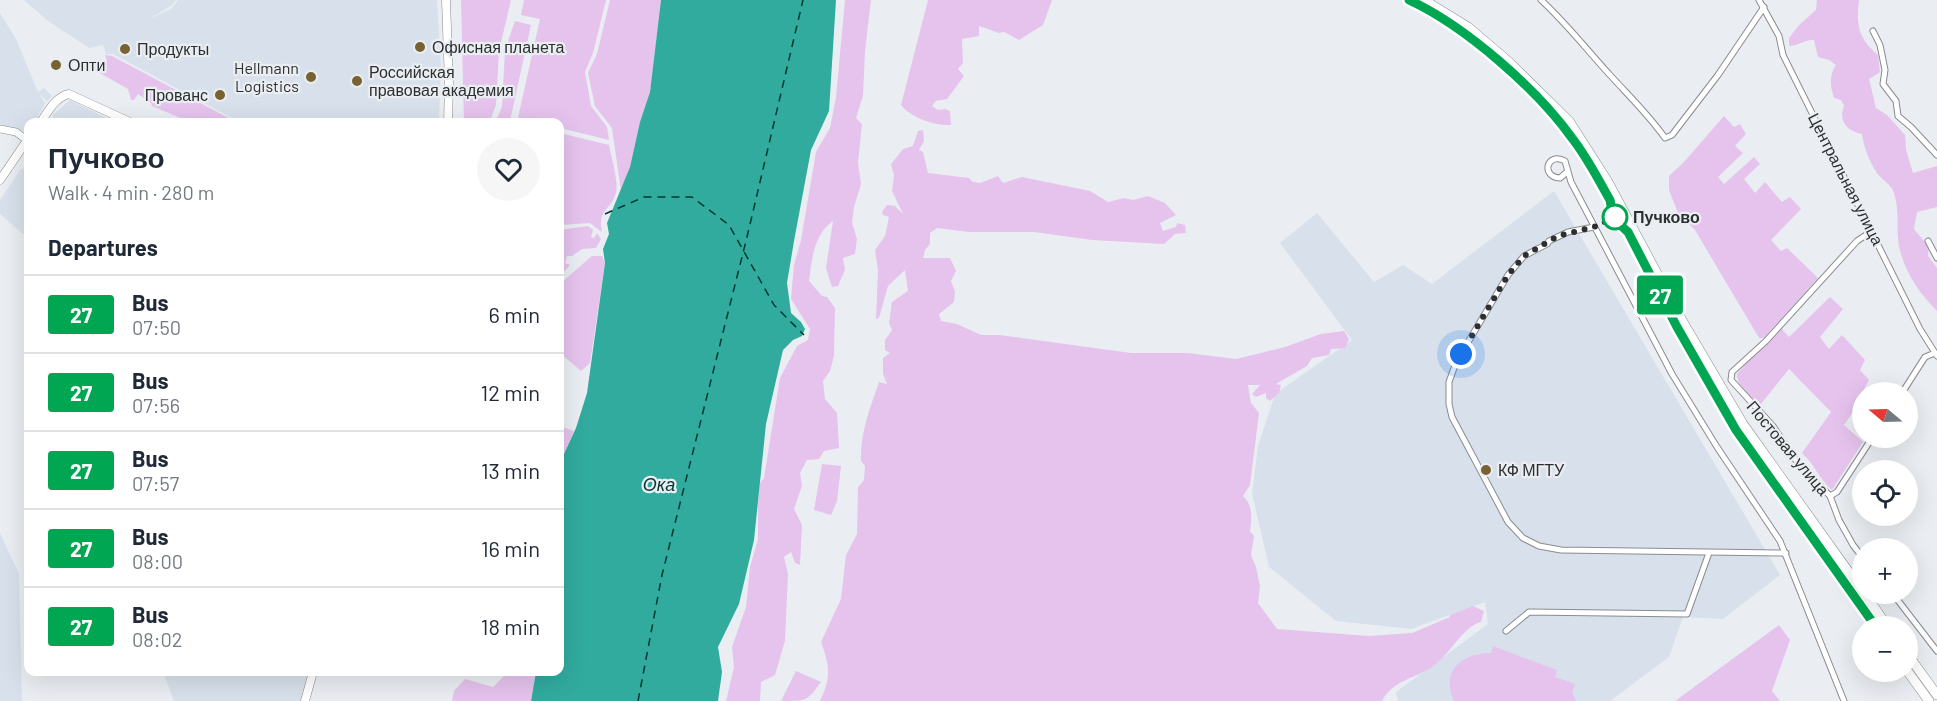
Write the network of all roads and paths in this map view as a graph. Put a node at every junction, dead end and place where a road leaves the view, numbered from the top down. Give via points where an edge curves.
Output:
1 (446, 0) edge
2 (1409, 0) edge
3 (1424, 0) edge
4 (1541, 0) edge
5 (1759, 0) edge
6 (1764, 7) junction
7 (1873, 31) dead end
8 (44, 118) edge
9 (121, 118) edge
10 (448, 118) edge
11 (0, 129) edge
12 (24, 137) edge
13 (24, 146) edge
14 (1936, 152) edge
15 (1567, 172) junction
16 (1560, 178) junction
17 (0, 180) edge
18 (1571, 182) junction
19 (1594, 227) junction
20 (1872, 231) junction
21 (1928, 241) dead end
22 (1937, 258) edge
23 (1936, 354) edge
24 (1909, 382) edge
25 (1866, 448) edge
26 (1830, 496) junction
27 (1852, 545) edge
28 (1709, 553) junction
29 (1786, 553) junction
30 (1852, 576) edge
31 (1901, 604) edge
32 (1868, 616) edge
33 (1506, 631) dead end
34 (1937, 651) edge
35 (1918, 669) edge
36 (312, 676) edge
37 (1915, 682) edge
38 (1937, 695) edge
39 (305, 701) edge
40 (1844, 701) edge
41 (1929, 701) edge

1 - 10 main road
2 - 32 highway via 1462,32 1534,94 1572,137 1736,430
3 - 30 highway via 1468,27 1569,121 1608,182 1743,424
4 - 6 street via 1649,115 1665,138 1672,135 1718,75
5 - 6 street, Центральная улица
6 - 20 street, Центральная улица via 1779,36 1783,55
7 - 14 street via 1882,53 1883,84 1896,101 1898,116
8 - 9 main road via 55,103 69,94
11 - 12 street
13 - 17 main road
15 - 16 street
15 - 16 street via 1565,160 1553,158 1547,168 1549,174
15 - 18 street
16 - 18 street
18 - 19 street
19 - 28 street via 1549,240 1524,256 1508,275 1454,368 1449,382 1452,417 1508,522 1533,543 1561,550
19 - 29 street via 1672,374
20 - 23 street, Центральная улица
20 - 26 street, Постовая улица via 1857,241 1766,341 1732,372 1731,380
21 - 22 street
23 - 24 street via 1925,357
25 - 26 street via 1837,492
26 - 27 street, Постовая улица
28 - 29 street
28 - 33 street via 1687,614 1529,612
29 - 40 street
31 - 34 street
35 - 38 highway
36 - 39 main road
37 - 41 highway

